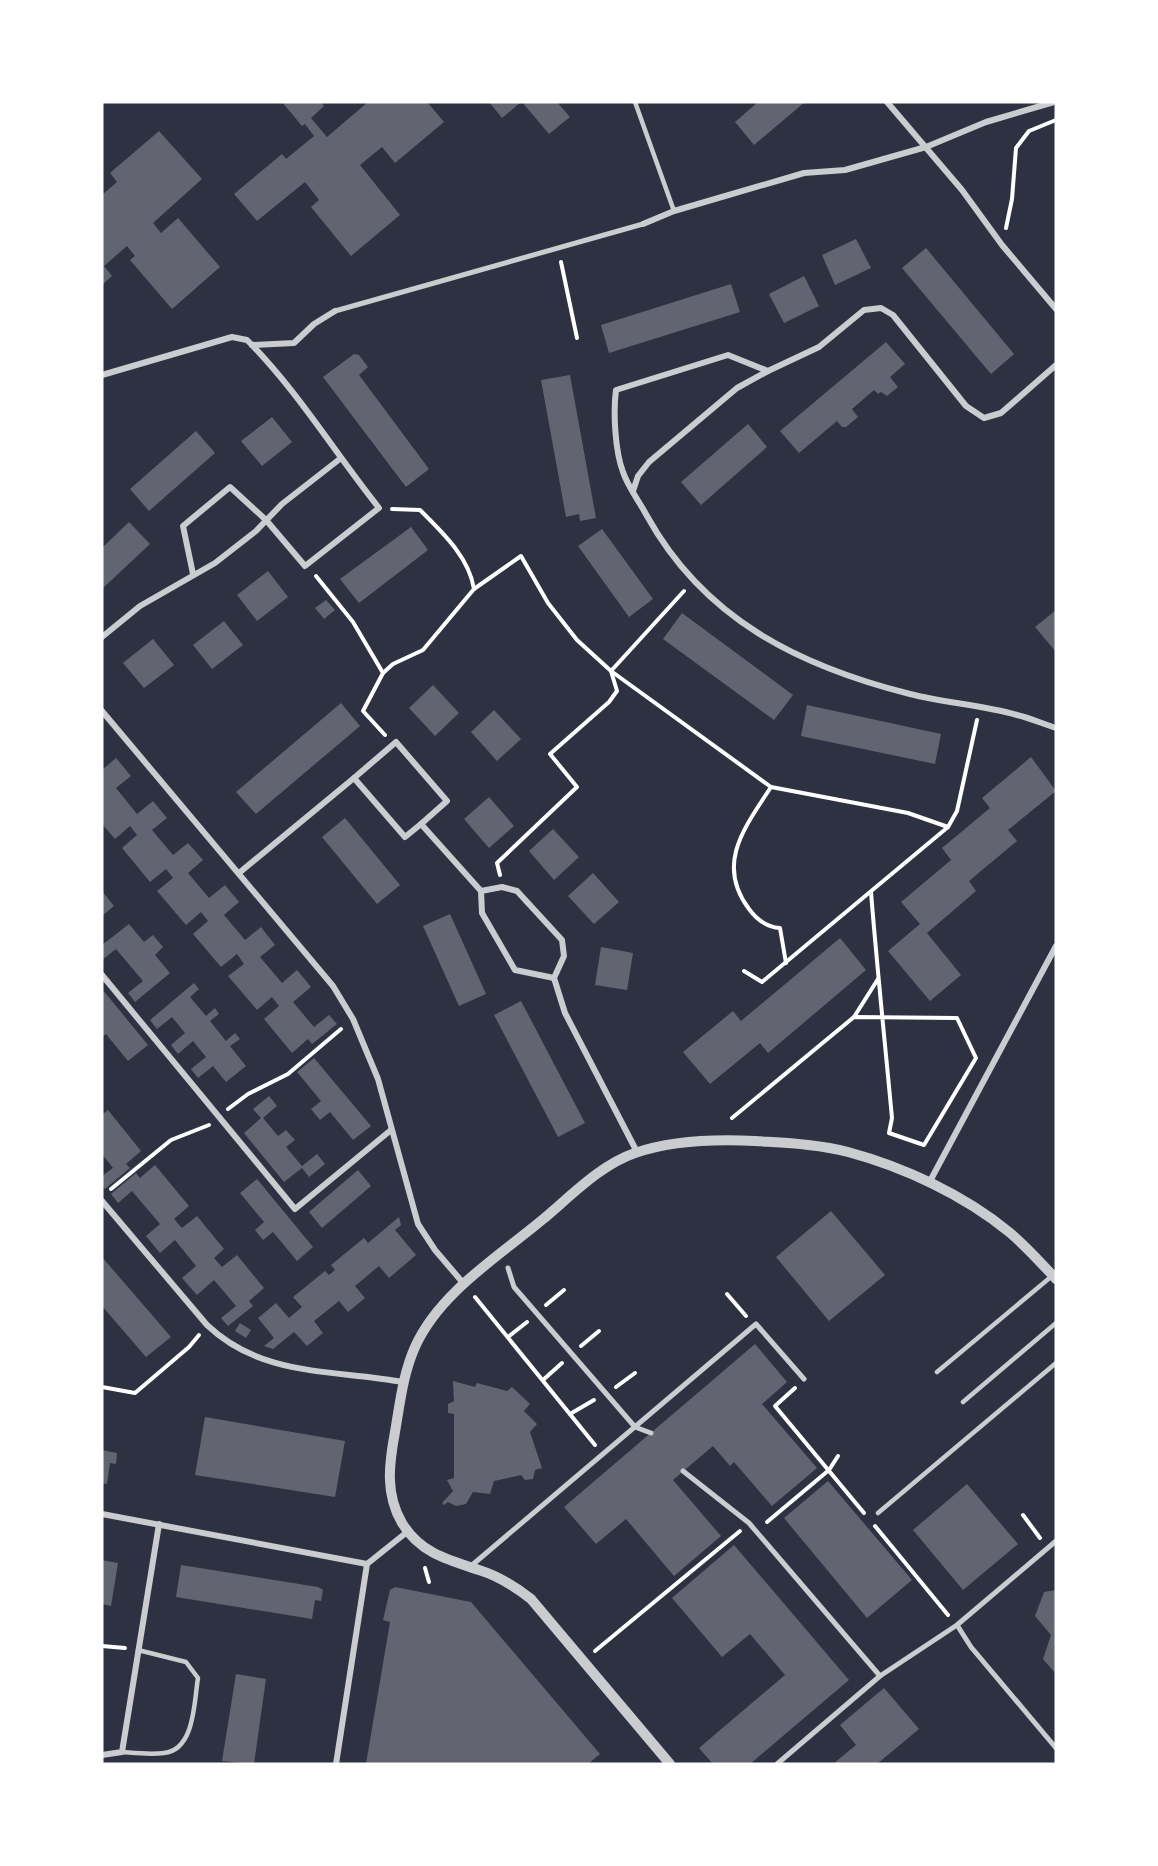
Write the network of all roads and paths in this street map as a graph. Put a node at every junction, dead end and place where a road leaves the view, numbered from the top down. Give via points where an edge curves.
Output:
1 (635, 102) edge
2 (888, 102) edge
3 (1054, 102) edge
4 (1056, 120) edge
5 (926, 147) junction
6 (674, 211) junction
7 (643, 224) joint
8 (1002, 245) junction
9 (560, 258) dead end
10 (1056, 309) edge
11 (335, 311) joint
12 (577, 338) dead end
13 (252, 345) junction
14 (1056, 365) edge
15 (768, 371) junction
16 (102, 375) edge
17 (341, 458) junction
18 (633, 491) junction
19 (379, 508) junction
20 (266, 520) junction
21 (193, 574) junction
22 (315, 575) dead end
23 (694, 579) junction
24 (474, 589) junction
25 (102, 638) edge
26 (611, 671) junction
27 (383, 673) junction
28 (979, 707) junction
29 (102, 711) edge
30 (1056, 728) edge
31 (393, 744) junction
32 (354, 778) junction
33 (771, 787) junction
34 (421, 824) junction
35 (948, 827) junction
36 (240, 873) junction
37 (502, 887) junction
38 (481, 891) junction
39 (871, 892) junction
40 (1056, 946) edge
41 (786, 963) junction
42 (744, 971) dead end
43 (102, 975) edge
44 (554, 978) junction
45 (879, 979) junction
46 (854, 1017) junction
47 (882, 1017) junction
48 (732, 1118) dead end
49 (391, 1130) junction
50 (637, 1152) junction
51 (929, 1183) junction
52 (102, 1201) edge
53 (508, 1268) dead end
54 (1054, 1277) edge
55 (465, 1285) junction
56 (728, 1294) dead end
57 (1056, 1323) edge
58 (756, 1324) junction
59 (207, 1325) junction
60 (1056, 1364) edge
61 (937, 1372) dead end
62 (804, 1379) joint
63 (403, 1382) junction
64 (102, 1387) edge
65 (963, 1402) dead end
66 (635, 1427) junction
67 (651, 1433) dead end
68 (603, 1454) junction
69 (838, 1456) dead end
70 (829, 1470) junction
71 (683, 1471) dead end
72 (878, 1513) dead end
73 (102, 1514) edge
74 (1023, 1515) dead end
75 (749, 1522) junction
76 (159, 1524) junction
77 (756, 1531) junction
78 (408, 1532) junction
79 (1056, 1541) edge
80 (1048, 1548) junction
81 (368, 1564) junction
82 (470, 1567) junction
83 (957, 1625) junction
84 (102, 1646) edge
85 (138, 1650) junction
86 (583, 1661) junction
87 (880, 1676) junction
88 (1056, 1748) edge
89 (122, 1752) junction
90 (102, 1755) edge
91 (336, 1764) edge
92 (670, 1764) edge
93 (777, 1764) edge

1 - 6 lane
2 - 5 street
3 - 5 street via 986,122
4 - 8 path via 1029,131 1016,148 1012,199
5 - 6 street via 845,170 804,173
5 - 8 street
6 - 7 street
7 - 11 street
8 - 10 street
9 - 12 path
11 - 13 street via 294,343
13 - 16 street via 232,337
13 - 17 street
14 - 15 street via 1001,412 984,418 966,406 892,315 881,308 864,310 819,347
15 - 18 street via 737,388 649,462
15 - 18 street via 728,355 616,390 614,409 622,470
17 - 19 street
17 - 20 street
18 - 23 street via 655,531
19 - 20 street via 305,566
19 - 24 path via 420,510 453,543
20 - 21 street via 215,563
20 - 21 street via 230,487 183,526
21 - 25 street via 140,606
22 - 27 path via 353,622
23 - 26 path
23 - 28 street via 717,603 795,656 853,678
24 - 26 path via 521,556 548,603 577,639
24 - 27 path via 423,650
26 - 33 path
26 - 37 path via 617,691 609,702 550,754 577,787 497,863
27 - 31 path via 363,711
28 - 30 street via 1017,714
28 - 35 path via 957,811
29 - 36 street
31 - 32 street
31 - 34 street via 396,742 447,801
32 - 34 street via 405,837
32 - 36 street
33 - 35 path via 908,813
33 - 41 path via 746,826 733,860 734,881 753,914 769,927 780,928
34 - 38 street
35 - 39 path
36 - 49 street via 333,986 354,1019 378,1079
37 - 38 street
37 - 44 street via 517,891 562,940 564,956
38 - 44 street via 482,913 515,970
39 - 41 path
39 - 45 path
40 - 51 street
41 - 42 path via 762,982
43 - 49 street via 295,1209
44 - 50 street via 566,1013
45 - 46 path
45 - 47 path
46 - 47 path
46 - 48 path
47 - 47 path via 892,1118 890,1133 924,1145 976,1058 957,1018
49 - 55 street via 418,1224
50 - 51 street via 721,1139 785,1143 847,1152
50 - 55 street via 598,1173
51 - 54 street via 1009,1232
52 - 59 street
53 - 66 street via 514,1287
54 - 61 lane
55 - 63 street via 429,1324
55 - 68 path
56 - 58 path
57 - 65 lane
58 - 62 street
58 - 66 street
59 - 63 street via 245,1354 280,1366
59 - 64 path via 189,1347 135,1393
60 - 72 lane
62 - 70 path via 775,1406
63 - 78 street via 389,1481 395,1509
66 - 67 street
66 - 68 street
68 - 82 street
69 - 70 path
70 - 77 path
70 - 83 path
71 - 75 street
73 - 76 street
74 - 80 path
75 - 77 street
75 - 86 path
76 - 81 street
76 - 85 street
77 - 87 street
78 - 81 street
78 - 82 street via 440,1558
79 - 80 street
80 - 83 street
81 - 91 street
82 - 86 street via 506,1581 525,1594
83 - 87 street
83 - 88 street
84 - 85 path
85 - 89 street
85 - 89 lane via 186,1662 198,1678 191,1724 182,1744 166,1753
86 - 92 street
87 - 93 street
89 - 90 street

